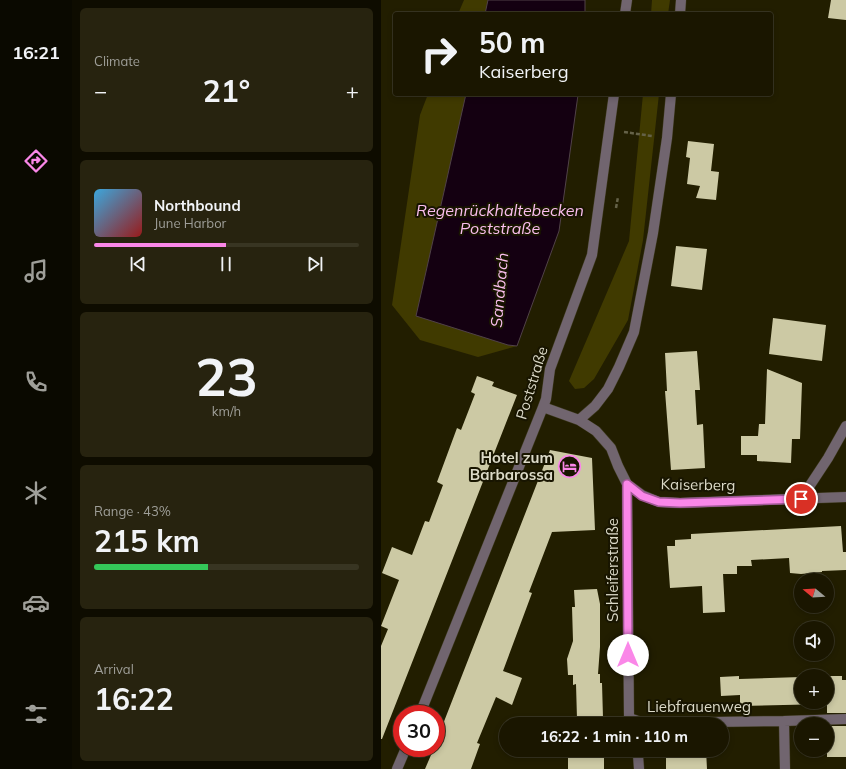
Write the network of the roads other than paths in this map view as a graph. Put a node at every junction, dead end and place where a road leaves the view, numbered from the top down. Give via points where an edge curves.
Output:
1 (627, 0) edge
2 (681, 0) edge
3 (625, 12) edge
4 (680, 12) edge
5 (614, 96) edge
6 (671, 96) edge
7 (544, 403) junction
8 (579, 420) junction
9 (846, 426) edge
10 (627, 484) junction
11 (846, 497) edge
12 (801, 499) junction
13 (424, 705) edge
14 (629, 717) edge
15 (846, 719) edge
16 (784, 721) junction
17 (729, 722) edge
18 (402, 757) edge
19 (638, 757) edge
20 (397, 769) edge
21 (639, 769) edge
22 (785, 769) edge

1 - 3 street
2 - 4 street
5 - 7 street, Poststraße via 592,255 550,369
6 - 8 street via 653,233 634,332 607,389 595,406
7 - 8 street, Kaiserberg
7 - 13 street, Poststraße
8 - 10 street, Kaiserberg via 596,431 611,448
9 - 12 street
10 - 12 street, Kaiserberg via 642,496 659,502
10 - 14 street, Schleiferstraße
11 - 12 street, Kaiserberg
15 - 16 street, Liebfrauenweg
16 - 17 street, Liebfrauenweg
16 - 22 street
18 - 20 street
19 - 21 street

